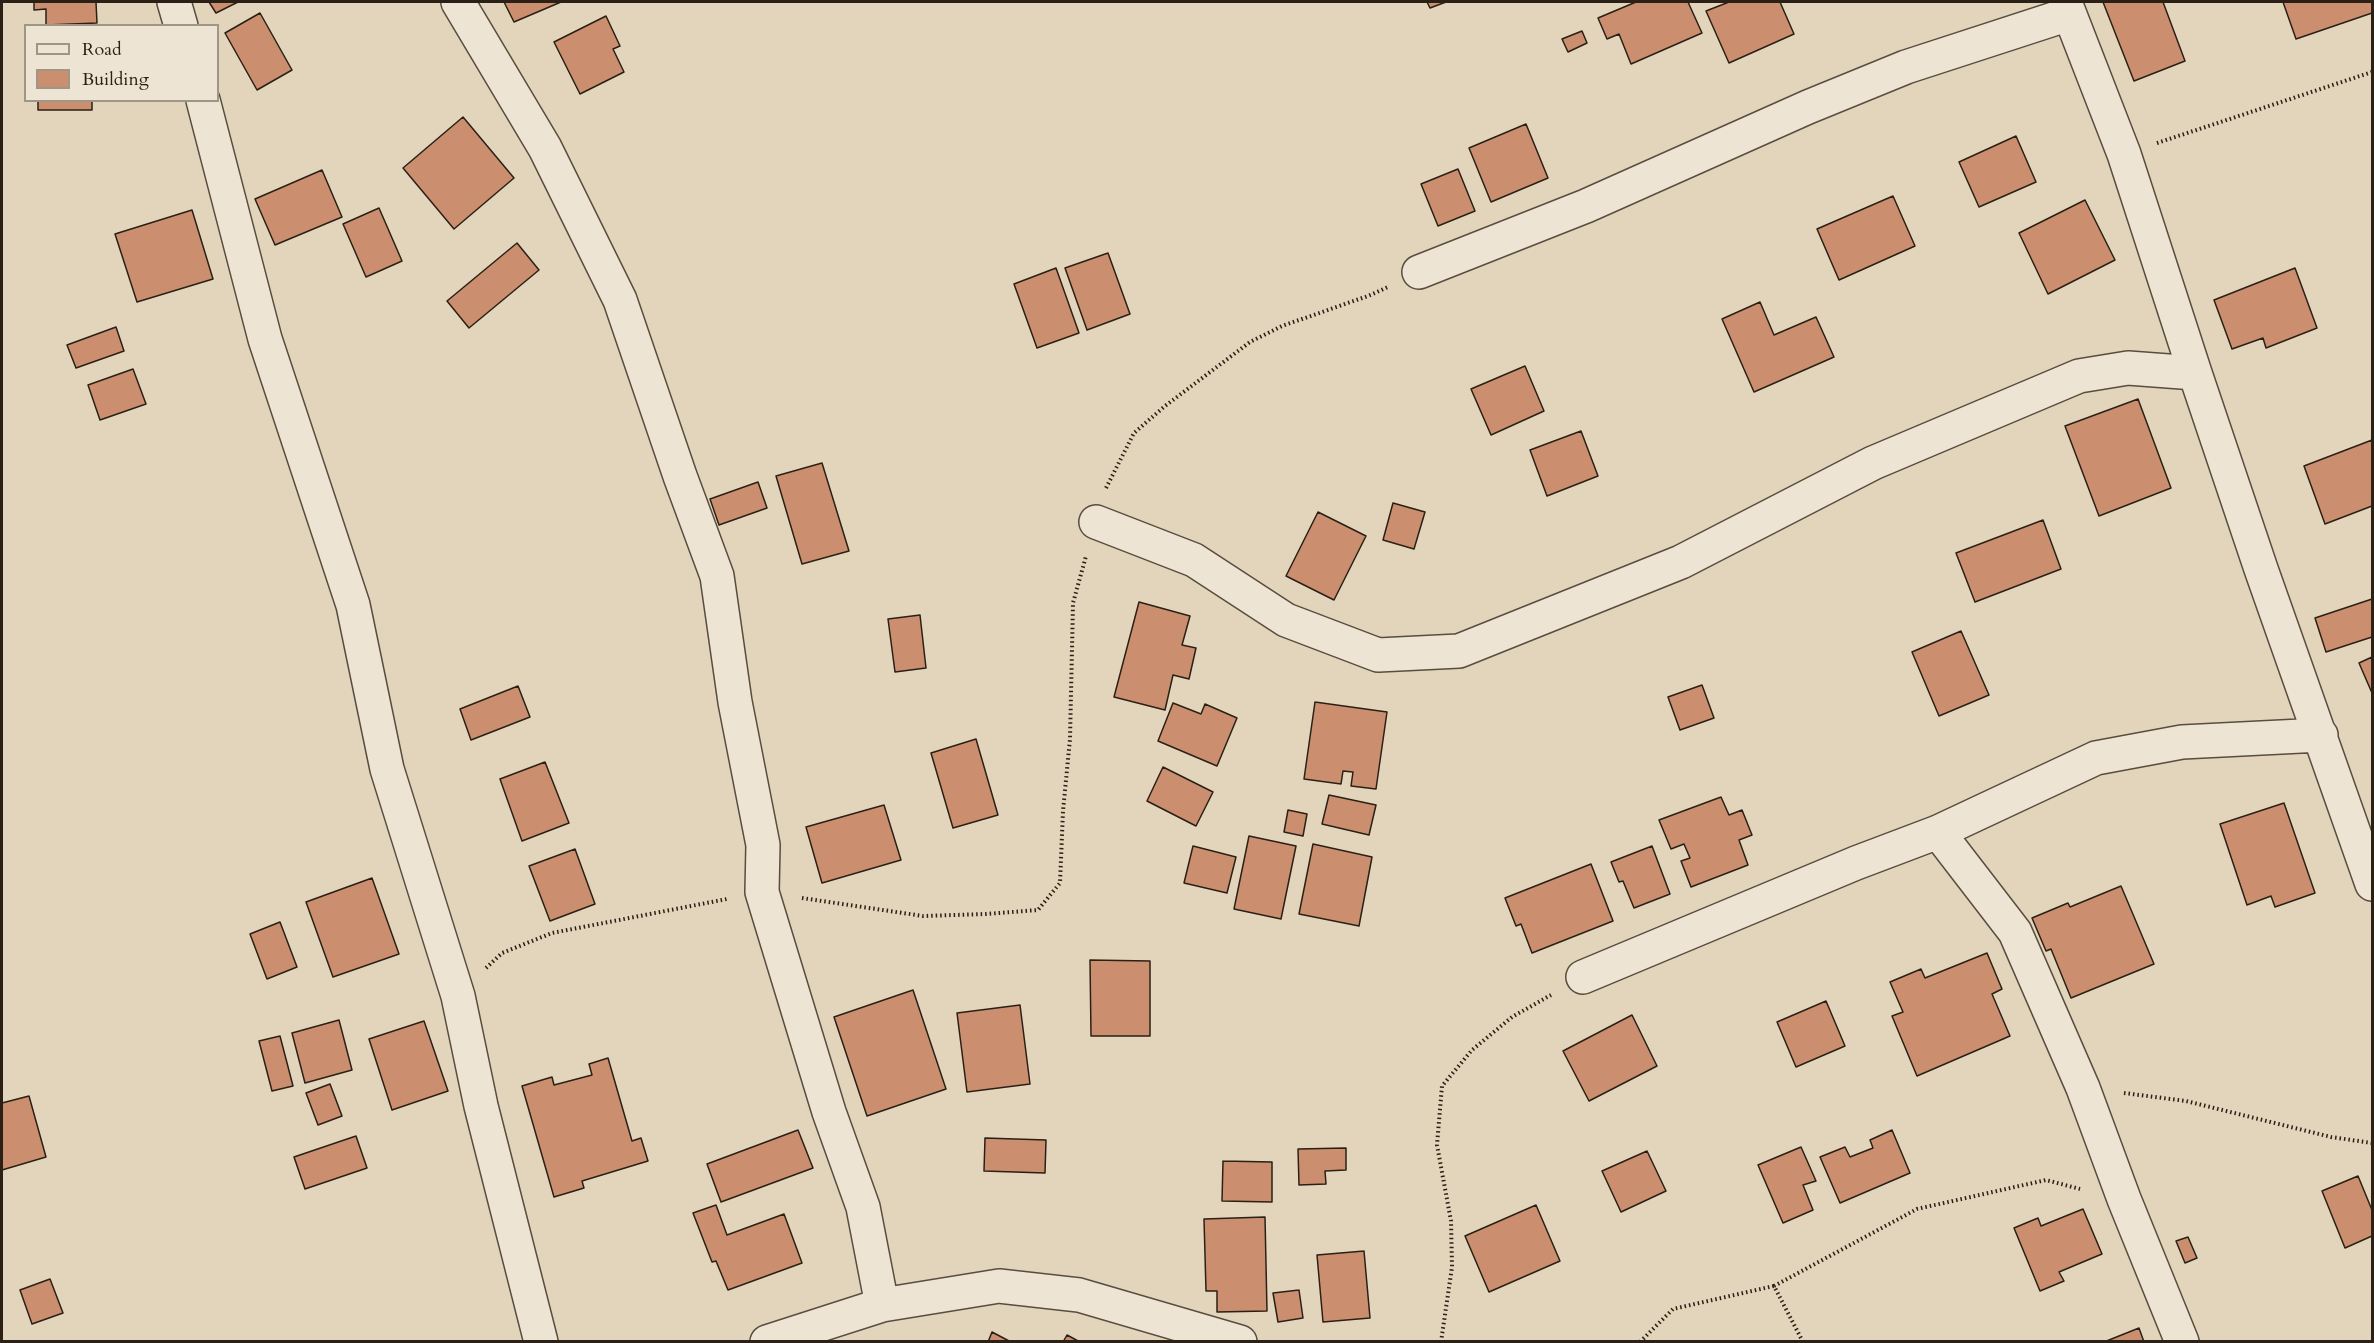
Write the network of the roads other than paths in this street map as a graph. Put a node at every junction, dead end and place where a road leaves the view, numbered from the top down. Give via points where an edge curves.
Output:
1 (174, 2) edge
2 (458, 2) edge
3 (2067, 8) edge
4 (180, 24) edge
5 (204, 102) edge
6 (1419, 272) road end
7 (2195, 373) junction
8 (1096, 522) road end
9 (2321, 735) junction
10 (1938, 832) junction
11 (2373, 884) edge
12 (1583, 977) road end
13 (882, 1305) junction
14 (541, 1341) edge
15 (767, 1341) edge
16 (1240, 1341) edge
17 (2182, 1341) edge

1 - 4 street
2 - 13 street via 545,148 620,300 717,576 739,724 763,845 762,892 829,1113 863,1207
3 - 6 street via 1906,67 1586,206
3 - 7 street via 2124,154
5 - 14 street via 265,339 353,605 387,770 458,996 481,1106
7 - 8 street via 2128,368 2079,376 1873,463 1681,562 1459,651 1378,654 1286,620 1194,560
7 - 9 street
9 - 10 street via 2182,742 2096,758
9 - 11 street
10 - 12 street
10 - 17 street via 2015,932 2083,1088
13 - 15 street
13 - 16 street via 999,1286 1079,1295

